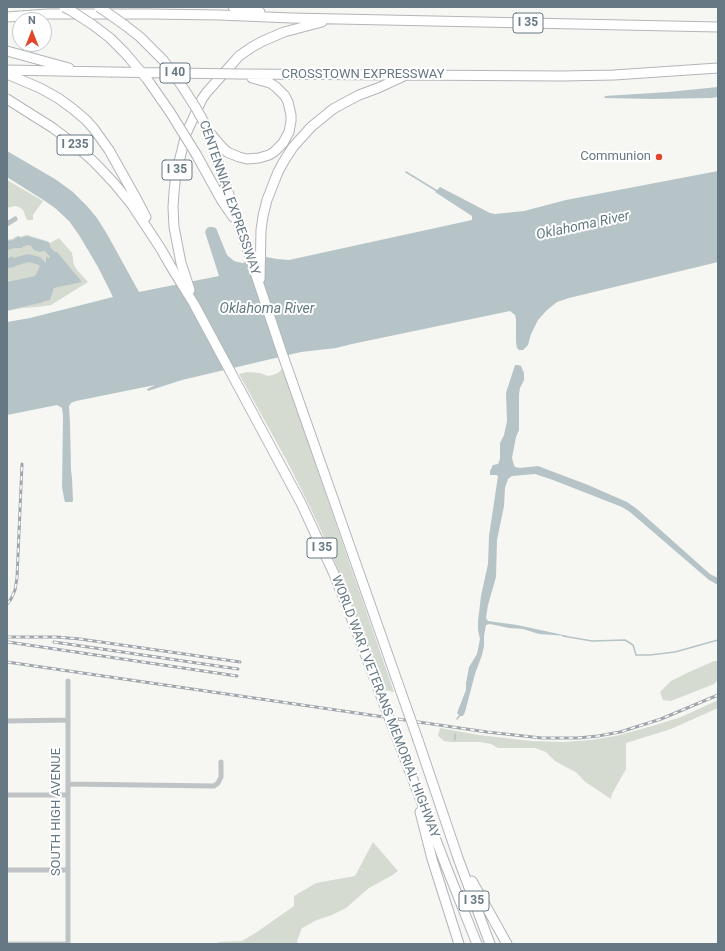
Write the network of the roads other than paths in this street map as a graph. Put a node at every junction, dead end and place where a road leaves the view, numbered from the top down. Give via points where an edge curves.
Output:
1 (64, 7) edge
2 (99, 7) edge
3 (233, 7) edge
4 (7, 17) edge
5 (291, 18) junction
6 (337, 19) junction
7 (718, 27) edge
8 (7, 51) edge
9 (718, 68) edge
10 (7, 70) edge
11 (83, 72) junction
12 (7, 74) edge
13 (239, 74) junction
14 (406, 76) junction
15 (7, 99) edge
16 (206, 126) junction
17 (15, 219) dead end
18 (7, 224) edge
19 (240, 228) junction
20 (161, 249) junction
21 (260, 287) junction
22 (194, 304) junction
23 (68, 681) dead end
24 (68, 720) junction
25 (7, 721) edge
26 (220, 762) dead end
27 (411, 774) junction
28 (68, 784) junction
29 (7, 795) edge
30 (68, 795) junction
31 (458, 858) junction
32 (7, 870) edge
33 (68, 870) junction
34 (7, 944) edge
35 (68, 944) edge
36 (459, 944) edge
37 (477, 944) edge
38 (490, 944) edge
39 (507, 944) edge

1 - 19 highway, bridge via 110,38 147,79 186,137
2 - 16 highway, CENTENNIAL EXPRESSWAY, bridge via 135,33 163,60
3 - 5 highway
4 - 5 highway via 47,14 150,14
5 - 6 highway
6 - 7 highway, I 35
6 - 22 highway, I 35 via 284,32 252,47 239,56 202,100 186,134 176,174 174,207 174,227 181,263
8 - 11 highway
9 - 14 highway, CROSSTOWN EXPRESSWAY / I 35 via 562,76
10 - 11 highway, CROSSTOWN EXPRESSWAY / I 40
11 - 13 highway, CROSSTOWN EXPRESSWAY / I 40, bridge
12 - 20 highway via 58,98 80,114 94,129 136,198
13 - 14 highway, CROSSTOWN EXPRESSWAY / I 40
13 - 16 highway via 270,83 285,96 291,115 287,137 274,152 256,159 247,159 223,149
14 - 21 highway, I 35 via 344,102 302,137 284,161 270,192 263,216
15 - 20 highway, I 235 via 53,128 94,162 132,205
16 - 19 highway, CENTENNIAL EXPRESSWAY
17 - 18 street
19 - 21 highway, CENTENNIAL EXPRESSWAY
20 - 22 highway, I 235
21 - 31 highway, WORLD WAR I VETERANS MEMORIAL HIGHWAY / I 35, bridge
22 - 27 highway, WORLD WAR I VETERANS MEMORIAL HIGHWAY / I 35, bridge via 322,548
23 - 24 street, SOUTH HIGH AVENUE
24 - 25 street
24 - 28 street, SOUTH HIGH AVENUE
26 - 28 street via 221,777 214,786
27 - 36 highway via 432,859
27 - 37 highway, WORLD WAR I VETERANS MEMORIAL HIGHWAY / I 35
28 - 30 street, SOUTH HIGH AVENUE
29 - 30 street
30 - 33 street, SOUTH HIGH AVENUE
31 - 38 highway, WORLD WAR I VETERANS MEMORIAL HIGHWAY / I 35
31 - 39 highway
32 - 33 street
33 - 35 street, SOUTH HIGH AVENUE
34 - 35 street

